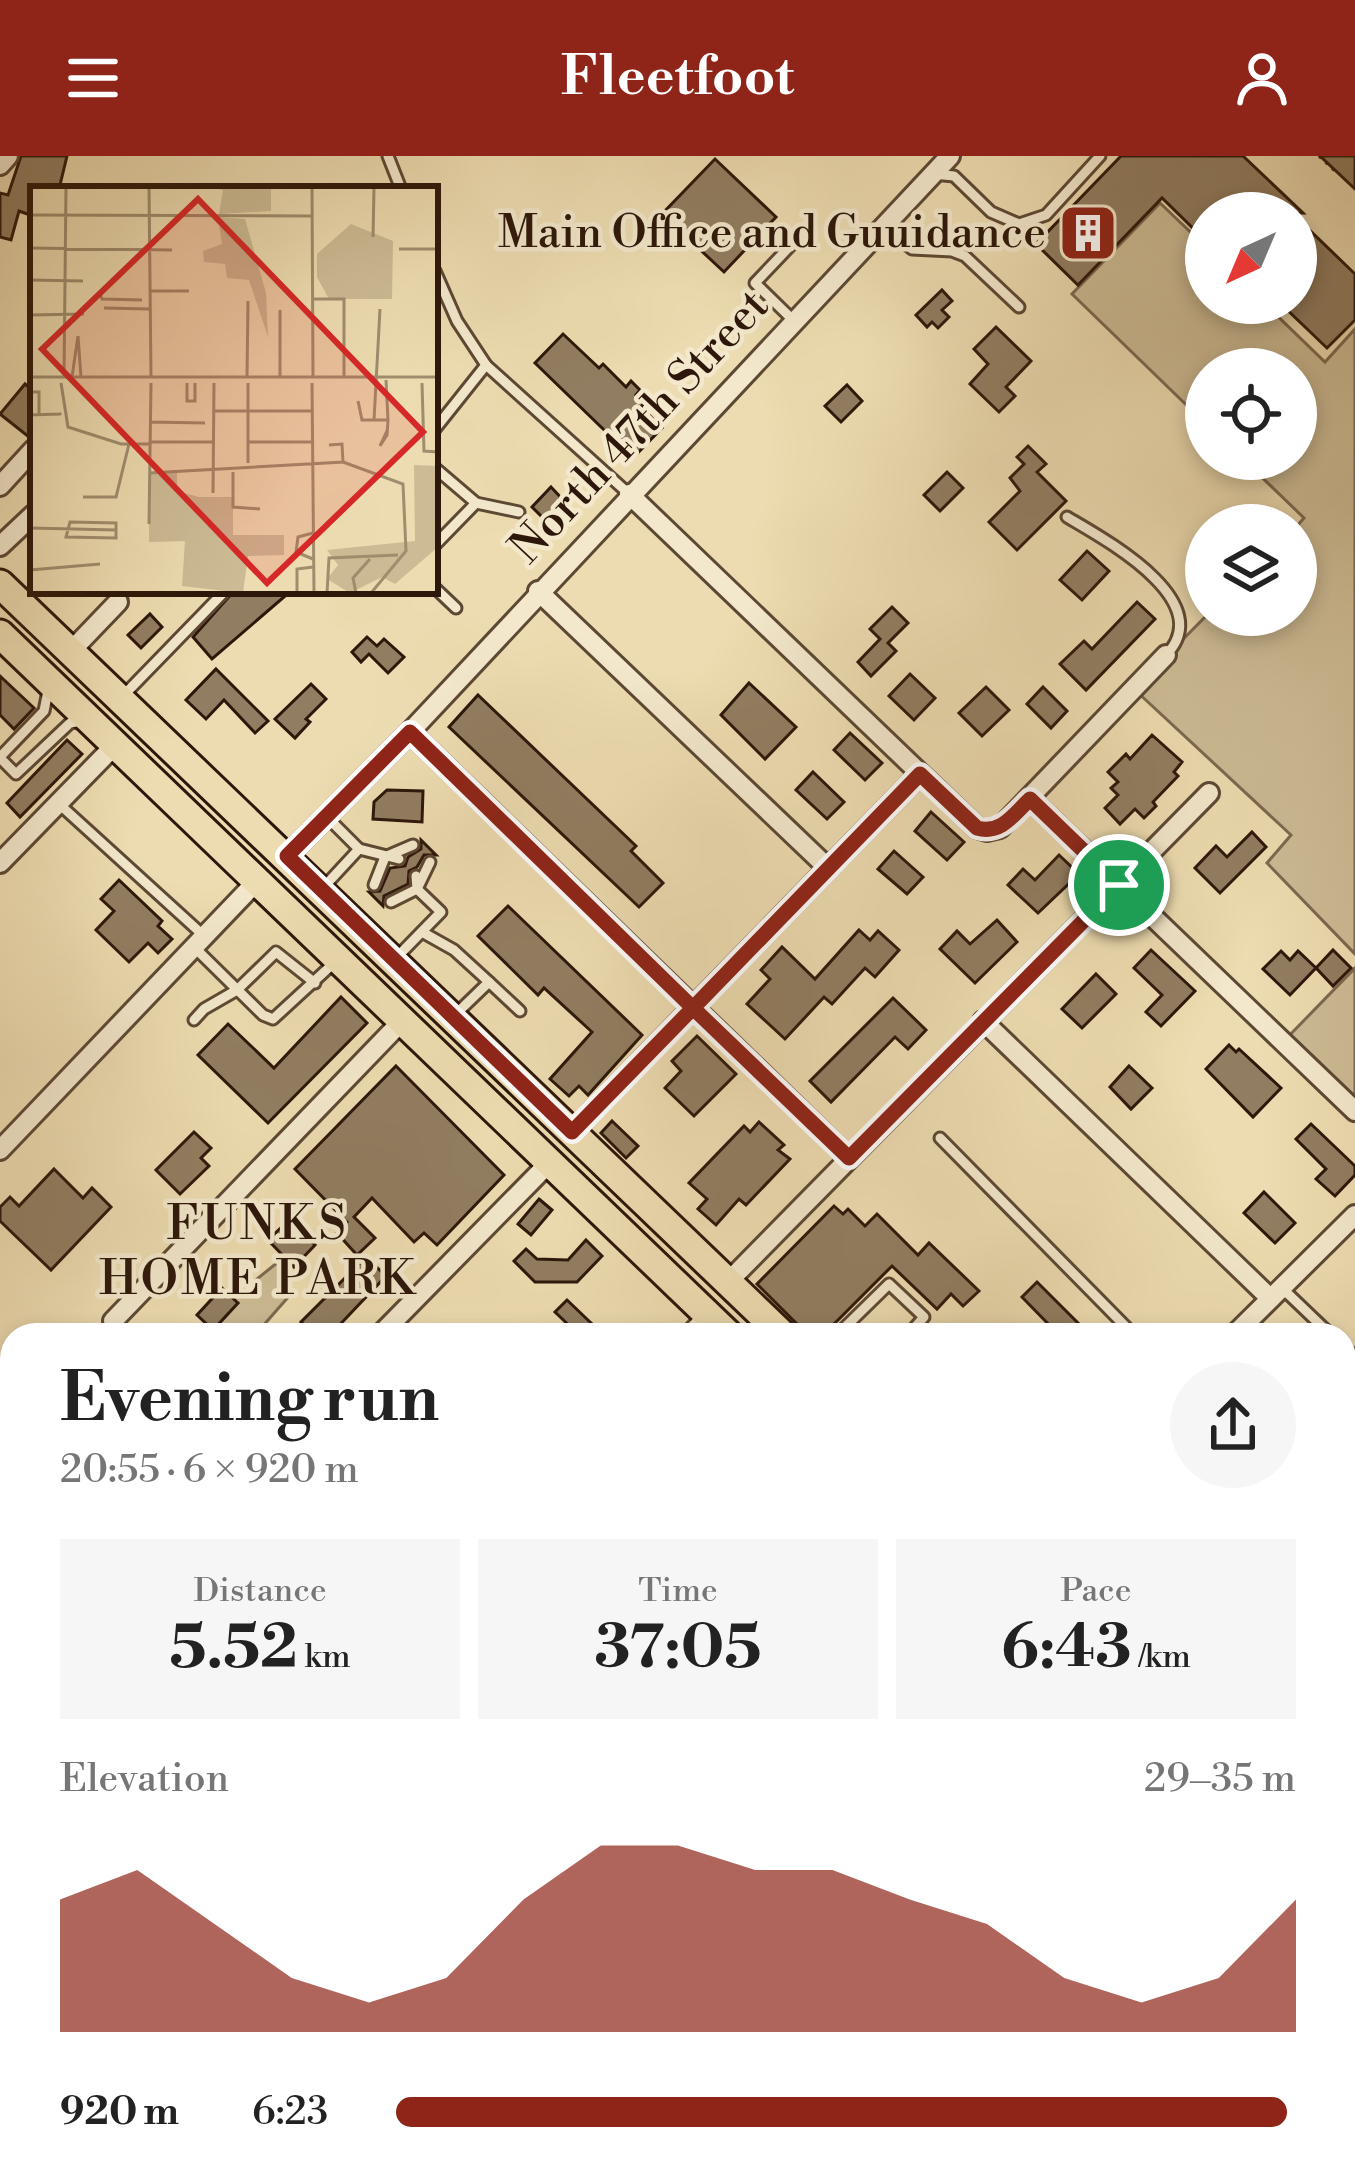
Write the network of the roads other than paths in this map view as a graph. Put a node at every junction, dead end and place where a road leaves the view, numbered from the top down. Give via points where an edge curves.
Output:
1 (8, 156) edge
2 (388, 156) edge
3 (950, 156) edge
4 (1100, 156) edge
5 (0, 165) edge
6 (933, 175) junction
7 (400, 186) edge
8 (884, 226) junction
9 (793, 243) dead end
10 (438, 278) edge
11 (1018, 307) dead end
12 (794, 321) junction
13 (486, 364) junction
14 (438, 425) edge
15 (30, 453) edge
16 (438, 471) edge
17 (0, 486) edge
18 (629, 494) junction
19 (476, 503) junction
20 (520, 512) dead end
21 (1067, 517) dead end
22 (30, 518) edge
23 (438, 541) edge
24 (0, 546) edge
25 (0, 584) edge
26 (438, 591) edge
27 (538, 591) junction
28 (222, 594) edge
29 (118, 602) dead end
30 (456, 608) dead end
31 (0, 634) edge
32 (72, 650) junction
33 (1166, 655) joint
34 (50, 680) junction
35 (122, 698) junction
36 (91, 719) junction
37 (410, 732) junction
38 (117, 743) junction
39 (0, 758) edge
40 (920, 774) junction
41 (1209, 793) dead end
42 (1030, 799) junction
43 (58, 803) junction
44 (326, 816) junction
45 (413, 845) dead end
46 (359, 849) junction
47 (287, 856) junction
48 (385, 857) junction
49 (399, 859) dead end
50 (430, 862) dead end
51 (0, 863) edge
52 (828, 868) junction
53 (387, 872) dead end
54 (416, 875) dead end
55 (258, 880) junction
56 (374, 885) dead end
57 (1119, 885) junction
58 (404, 888) dead end
59 (321, 889) junction
60 (417, 889) junction
61 (391, 902) dead end
62 (422, 932) junction
63 (199, 941) junction
64 (339, 959) junction
65 (394, 960) junction
66 (315, 982) junction
67 (489, 982) junction
68 (237, 990) junction
69 (693, 1008) junction
70 (520, 1011) dead end
71 (453, 1017) junction
72 (403, 1020) junction
73 (194, 1021) dead end
74 (983, 1021) junction
75 (1355, 1111) edge
76 (572, 1132) junction
77 (940, 1138) dead end
78 (0, 1150) edge
79 (849, 1158) junction
80 (550, 1162) junction
81 (1355, 1215) edge
82 (728, 1282) junction
83 (1276, 1293) junction
84 (112, 1321) dead end
85 (392, 1323) edge
86 (704, 1323) edge
87 (771, 1323) edge
88 (849, 1323) edge
89 (919, 1323) edge
90 (1122, 1323) edge
91 (1246, 1323) edge
92 (1315, 1323) edge

1 - 5 street
2 - 7 lane
3 - 6 street, North 47th Street
4 - 6 lane via 1046,215 1019,224 991,212 954,176
6 - 8 street, North 47th Street
8 - 11 lane via 912,249 965,256
8 - 12 street, North 47th Street
9 - 12 lane via 755,283
10 - 13 lane
12 - 18 street, North 47th Street
13 - 14 lane
13 - 18 lane
15 - 17 street
16 - 19 lane
18 - 27 street, North 47th Street
18 - 40 street
19 - 20 lane
19 - 23 lane
21 - 33 lane via 1115,545 1170,594 1177,641
22 - 24 street
25 - 32 main road
26 - 30 lane
27 - 37 street, North 47th Street
27 - 52 street
28 - 35 lane
29 - 32 street
31 - 34 main road
32 - 35 main road
33 - 42 street
34 - 36 main road
34 - 39 lane via 44,712
35 - 47 main road
36 - 38 main road
36 - 39 lane via 70,723 16,774
37 - 44 street, North 47th Street
37 - 69 street
38 - 43 street
38 - 47 main road via 160,765 251,853
38 - 55 main road
40 - 42 street via 987,831
40 - 52 street
41 - 57 street
42 - 57 street
43 - 51 street
43 - 63 lane
44 - 46 lane
44 - 47 street, North 47th Street
45 - 48 lane
46 - 48 lane
46 - 59 lane
47 - 59 main road
48 - 49 lane
48 - 53 lane
48 - 56 lane
50 - 60 lane
52 - 69 street
54 - 60 lane
55 - 63 street
55 - 64 main road
55 - 65 main road via 286,884 349,941
57 - 74 street
57 - 75 street
58 - 60 lane
59 - 65 main road
60 - 61 lane
60 - 62 lane via 441,912
62 - 65 lane
62 - 67 lane
63 - 68 lane
63 - 78 street
64 - 66 lane
64 - 72 main road
65 - 71 main road
66 - 68 lane via 273,1019
66 - 68 lane via 277,952
67 - 70 lane
67 - 71 lane
68 - 73 lane
69 - 76 street
69 - 79 street
71 - 76 main road
72 - 80 main road
72 - 84 street
74 - 79 street
74 - 83 street
76 - 82 main road
77 - 90 lane
79 - 82 street
80 - 85 street
80 - 86 main road
81 - 83 street
82 - 87 main road
83 - 91 street
83 - 92 lane
88 - 89 lane via 889,1284 924,1317

